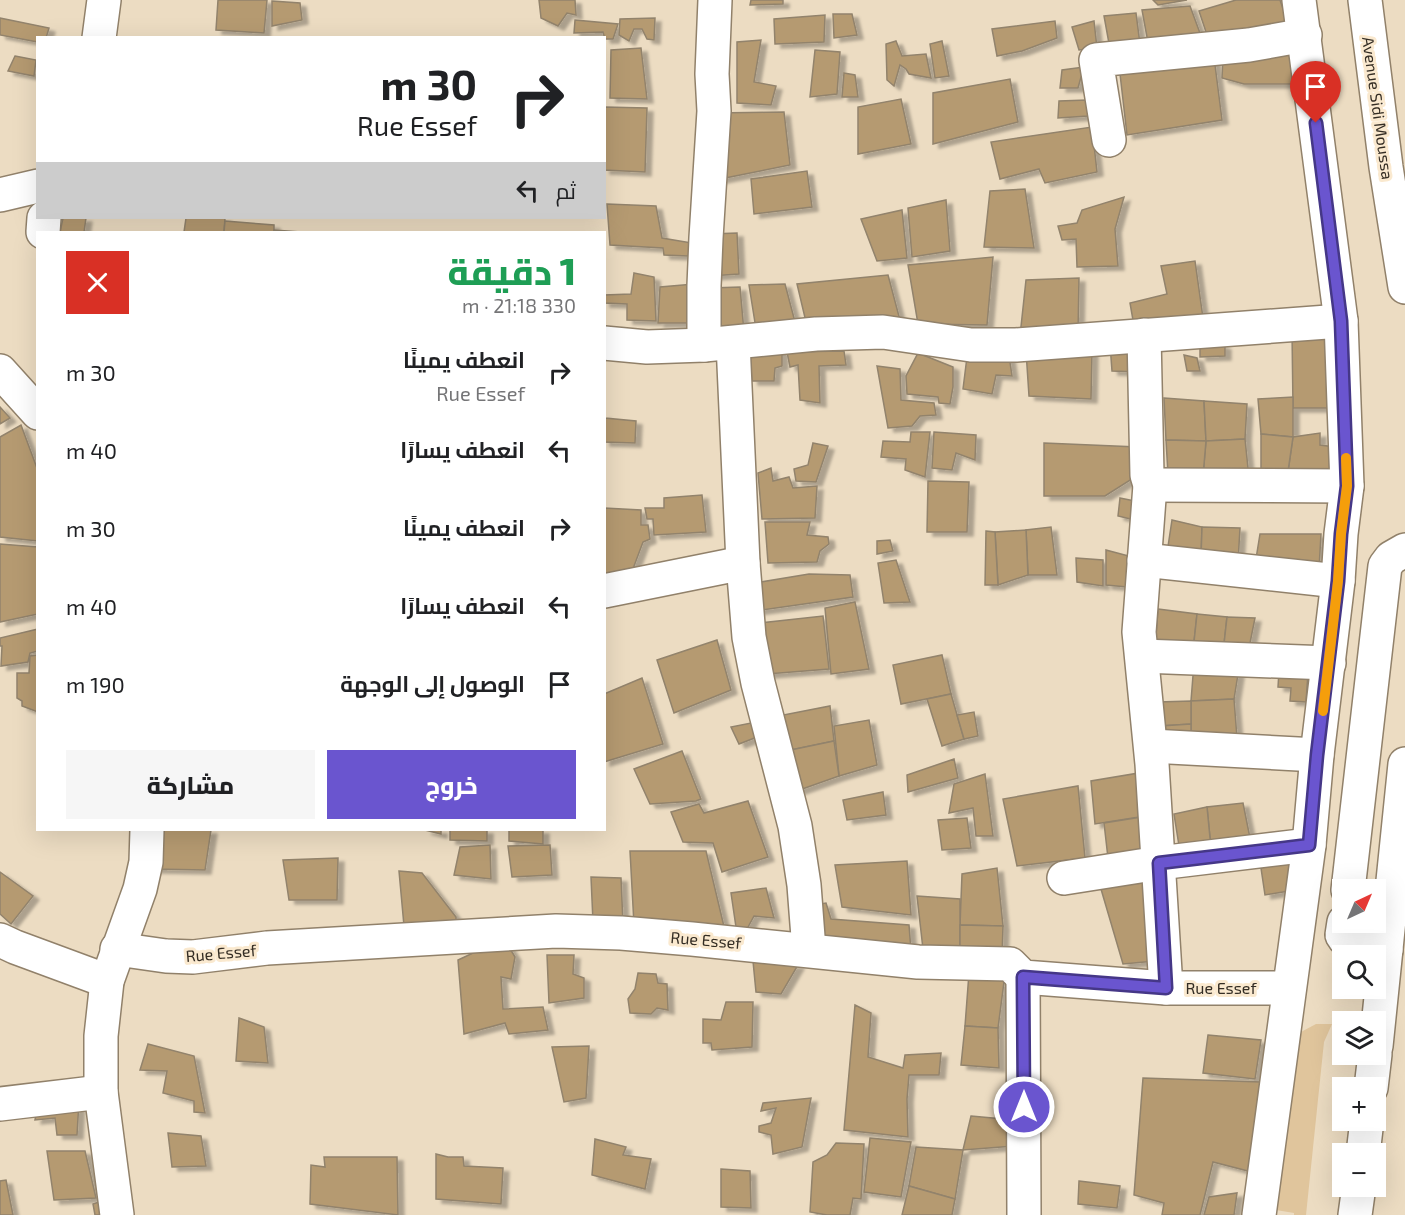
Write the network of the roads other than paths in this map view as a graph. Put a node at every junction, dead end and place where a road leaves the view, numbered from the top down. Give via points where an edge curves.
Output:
1 (104, 0) edge
2 (715, 0) edge
3 (1299, 0) edge
4 (1365, 0) edge
5 (1305, 35) junction
6 (99, 36) edge
7 (1109, 140) dead end
8 (36, 186) edge
9 (0, 195) edge
10 (1405, 287) edge
11 (1341, 321) junction
12 (1144, 335) junction
13 (606, 343) edge
14 (719, 344) junction
15 (0, 371) edge
16 (36, 411) edge
17 (1150, 485) junction
18 (1347, 486) junction
19 (1405, 550) edge
20 (1144, 560) junction
21 (743, 563) junction
22 (1338, 581) junction
23 (606, 591) edge
24 (1142, 656) junction
25 (1329, 663) junction
26 (1151, 746) junction
27 (1317, 755) junction
28 (1405, 764) edge
29 (1403, 808) edge
30 (147, 831) edge
31 (1309, 845) junction
32 (1159, 863) junction
33 (1064, 878) dead end
34 (1349, 879) edge
35 (0, 940) edge
36 (117, 949) junction
37 (809, 950) junction
38 (1386, 950) edge
39 (1023, 977) junction
40 (107, 981) junction
41 (1166, 988) junction
42 (1289, 988) junction
43 (101, 1092) junction
44 (0, 1104) edge
45 (1357, 1197) edge
46 (117, 1215) edge
47 (1024, 1215) edge
48 (1259, 1215) edge
49 (1355, 1215) edge

1 - 6 street
2 - 14 street via 714,111 704,286
3 - 5 street
4 - 10 street, Avenue Sidi Moussa
5 - 7 street via 1249,45 1096,60
5 - 11 street
8 - 9 street
11 - 12 street
11 - 18 street
12 - 14 street via 971,345 883,332
12 - 17 street
13 - 14 street
14 - 21 street
15 - 16 street
17 - 18 street
17 - 20 street
18 - 22 street
19 - 34 street via 1385,566
20 - 22 street
20 - 24 street via 1139,632
21 - 23 street
21 - 37 street via 749,637 758,683 795,826
22 - 25 street
24 - 25 street
24 - 26 street
25 - 27 street
26 - 27 street
26 - 32 street
27 - 31 street
28 - 29 street
29 - 38 street
30 - 36 street via 140,889
31 - 32 street
31 - 42 street
32 - 33 street
32 - 41 street
35 - 40 street
36 - 37 street, Rue Essef via 193,957 267,948 556,931
36 - 40 street
37 - 39 street, Rue Essef via 918,962 1010,964
39 - 41 street, Rue Essef
39 - 47 street
40 - 43 street via 101,1036
41 - 42 street, Rue Essef
42 - 48 street
43 - 44 street
43 - 46 street
45 - 49 street

